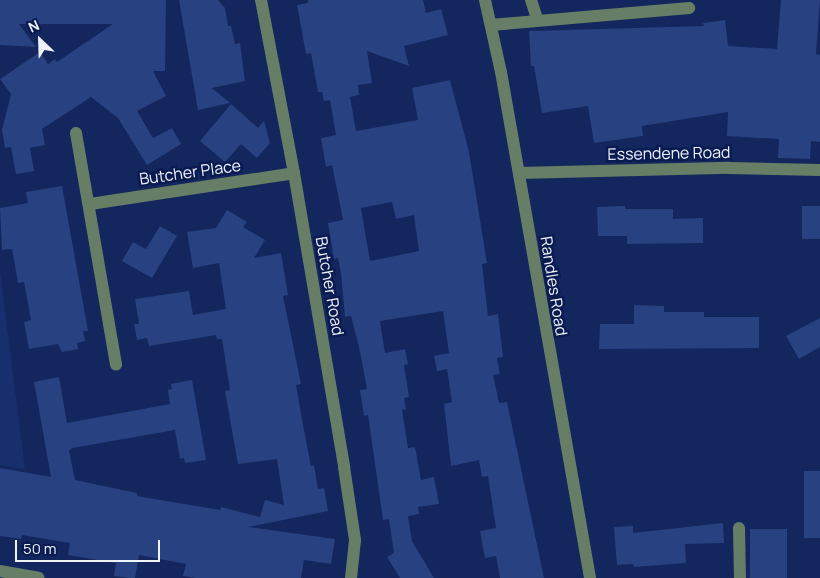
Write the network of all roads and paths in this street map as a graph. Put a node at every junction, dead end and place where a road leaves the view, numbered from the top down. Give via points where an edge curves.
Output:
1 (260, 0) edge
2 (485, 0) edge
3 (531, 0) edge
4 (689, 8) dead end
5 (536, 20) junction
6 (491, 25) junction
7 (76, 133) dead end
8 (820, 170) edge
9 (294, 173) junction
10 (519, 173) junction
11 (90, 204) junction
12 (116, 364) dead end
13 (739, 528) dead end
14 (0, 571) edge
15 (38, 578) edge
16 (351, 578) edge
17 (590, 578) edge
18 (740, 578) edge

1 - 9 street, Butcher Road
2 - 6 street, Randles Road
3 - 5 street
4 - 5 street
5 - 6 street
6 - 10 street, Randles Road
7 - 11 street
8 - 10 street, Essendene Road via 729,168
9 - 11 street, Butcher Place
9 - 16 street, Butcher Road via 355,540
10 - 17 street, Randles Road
11 - 12 street
13 - 18 street
14 - 15 street

